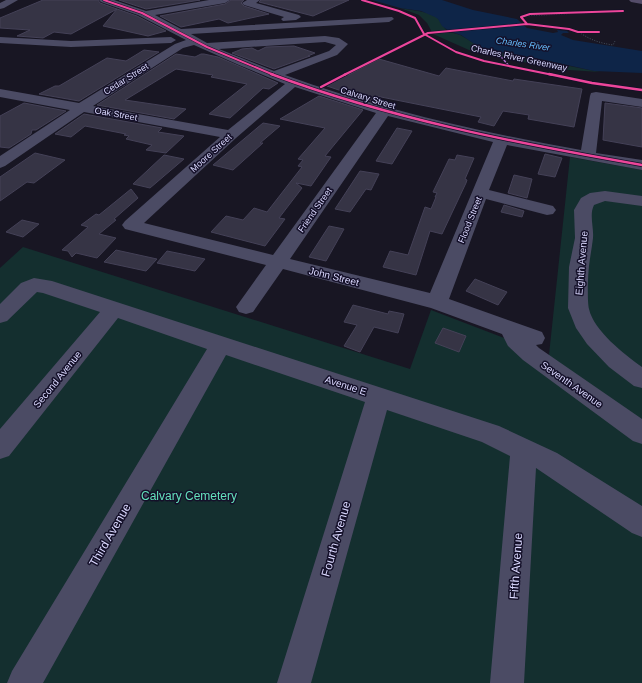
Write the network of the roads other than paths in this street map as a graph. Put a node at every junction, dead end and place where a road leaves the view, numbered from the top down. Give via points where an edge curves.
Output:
1 (14, 0) edge
2 (104, 0) edge
3 (225, 0) edge
4 (255, 0) edge
5 (634, 0) edge
6 (642, 1) edge
7 (1, 6) edge
8 (146, 14) junction
9 (296, 17) junction
10 (258, 18) dead end
11 (268, 25) junction
12 (345, 30) dead end
13 (175, 36) junction
14 (0, 40) edge
15 (197, 42) junction
16 (275, 76) junction
17 (293, 82) junction
18 (0, 93) edge
19 (352, 102) junction
20 (642, 103) edge
21 (81, 108) junction
22 (384, 112) junction
23 (456, 129) junction
24 (231, 135) junction
25 (502, 138) junction
26 (588, 156) junction
27 (0, 163) edge
28 (642, 165) edge
29 (481, 193) junction
30 (642, 201) edge
31 (547, 210) dead end
32 (130, 226) joint
33 (278, 262) junction
34 (437, 302) junction
35 (246, 307) dead end
36 (114, 309) junction
37 (0, 316) edge
38 (509, 328) junction
39 (534, 338) dead end
40 (220, 345) junction
41 (642, 379) edge
42 (379, 396) junction
43 (642, 433) edge
44 (1, 447) edge
45 (524, 450) junction
46 (642, 523) edge
47 (24, 683) edge
48 (294, 683) edge
49 (507, 683) edge

1 - 7 street
2 - 8 street, Calvary Street
3 - 8 street
4 - 9 street via 247,3
5 - 6 main road
8 - 13 street, Calvary Street
9 - 11 street
9 - 11 street via 386,15
10 - 11 street
11 - 13 street
12 - 15 street
13 - 14 street via 71,44
13 - 15 street, Calvary Street
15 - 16 street, Calvary Street
15 - 16 street via 325,39 343,44 333,53
15 - 21 street, Cedar Street via 179,46
16 - 17 street, Calvary Street
17 - 19 street, Calvary Street
17 - 24 street, Moore Street
18 - 21 street, Oak Street
19 - 22 street, Calvary Street
19 - 23 street via 368,97 449,114 456,122
20 - 26 street via 596,96
21 - 24 street, Oak Street
21 - 27 street, Cedar Street
22 - 23 street, Calvary Street
22 - 33 street, Friend Street
23 - 25 street, Calvary Street
24 - 32 street, Moore Street
25 - 26 street, Calvary Street
25 - 29 street, Flood Street
26 - 28 street, Calvary Street
29 - 31 street
29 - 34 street, Flood Street
30 - 41 street, Eighth Avenue via 605,196 587,202 583,210 584,238 579,267 578,308 584,323 595,338 617,361
32 - 33 street, John Street
33 - 34 street, John Street
33 - 35 street, Friend Street
34 - 38 street, John Street
36 - 37 street, Avenue E via 45,286 34,285
36 - 40 street, Avenue E
36 - 44 street, Second Avenue
38 - 39 street, John Street
38 - 43 street, Seventh Avenue via 516,340 531,354
40 - 42 street, Avenue E
40 - 47 street, Third Avenue
42 - 45 street, Avenue E via 490,434
42 - 48 street, Fourth Avenue
45 - 46 street, Avenue E via 586,485
45 - 49 street, Fifth Avenue

